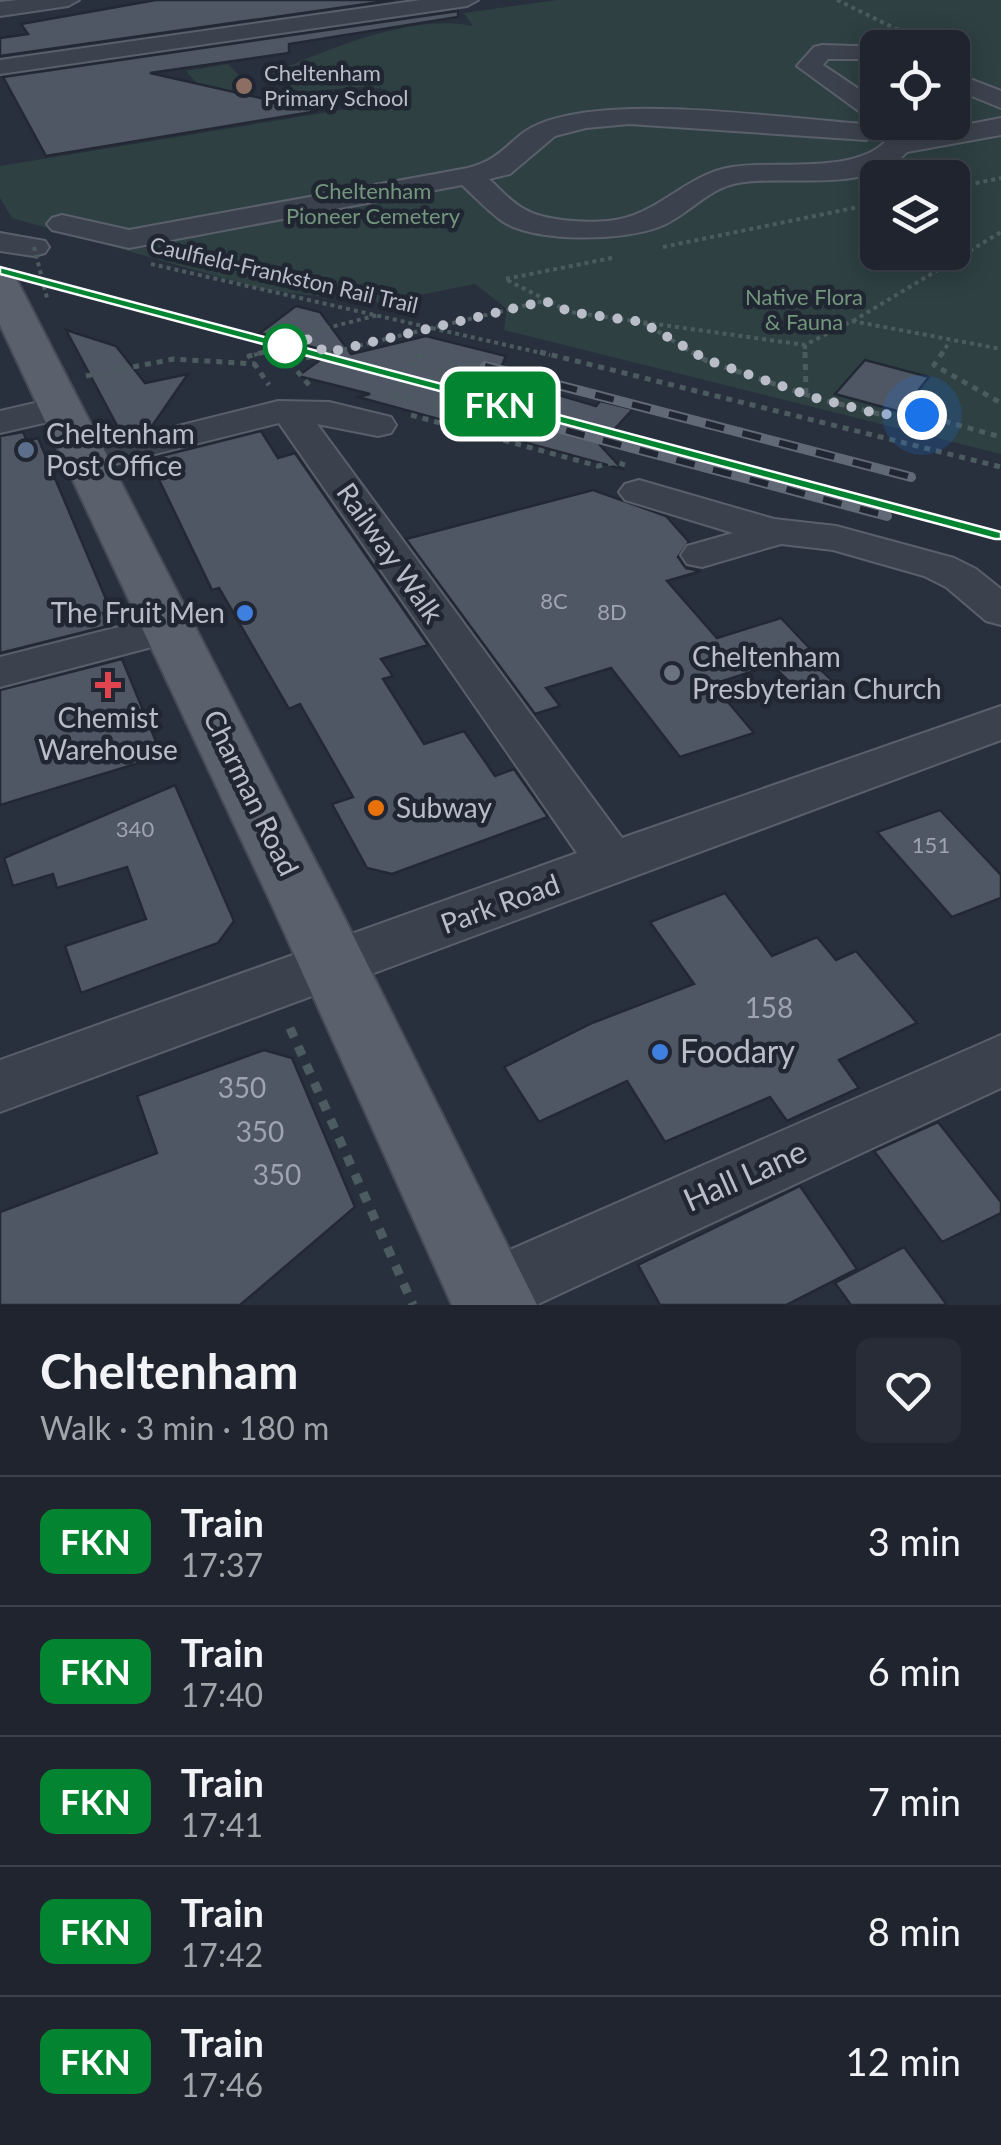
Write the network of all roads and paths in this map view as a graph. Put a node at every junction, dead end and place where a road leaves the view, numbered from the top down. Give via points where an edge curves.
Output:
1 (68, 0) edge
2 (467, 0) edge
3 (836, 0) edge
4 (0, 9) edge
5 (0, 19) edge
6 (0, 28) edge
7 (898, 30) edge
8 (860, 52) edge
9 (0, 67) edge
10 (970, 87) edge
11 (1001, 100) edge
12 (860, 107) edge
13 (860, 126) edge
14 (1001, 126) edge
15 (970, 135) edge
16 (885, 140) edge
17 (468, 176) junction
18 (1001, 178) edge
19 (970, 184) edge
20 (860, 207) edge
21 (62, 224) dead end
22 (1001, 232) edge
23 (0, 242) edge
24 (34, 247) joint
25 (654, 249) dead end
26 (617, 256) dead end
27 (142, 261) dead end
28 (3, 289) edge
29 (47, 298) dead end
30 (545, 301) junction
31 (380, 315) junction
32 (852, 321) junction
33 (642, 322) junction
34 (436, 326) junction
35 (309, 339) junction
36 (950, 341) junction
37 (805, 345) junction
38 (1001, 349) edge
39 (326, 353) junction
40 (423, 353) dead end
41 (416, 360) junction
42 (451, 360) dead end
43 (430, 363) junction
44 (255, 364) junction
45 (444, 367) junction
46 (400, 373) dead end
47 (412, 379) junction
48 (430, 380) dead end
49 (554, 388) dead end
50 (450, 389) junction
51 (72, 392) junction
52 (412, 393) dead end
53 (546, 394) junction
54 (806, 394) junction
55 (292, 397) junction
56 (405, 399) dead end
57 (1001, 403) edge
58 (533, 408) dead end
59 (385, 410) joint
60 (0, 422) edge
61 (518, 422) dead end
62 (1001, 438) edge
63 (87, 460) junction
64 (1001, 467) edge
65 (639, 492) dead end
66 (781, 531) junction
67 (702, 556) dead end
68 (1001, 611) edge
69 (170, 628) junction
70 (0, 672) edge
71 (1001, 722) edge
72 (612, 864) junction
73 (334, 964) junction
74 (290, 1028) dead end
75 (1001, 1060) edge
76 (2, 1079) edge
77 (492, 1299) edge
78 (413, 1305) edge

1 - 4 street
2 - 9 street
3 - 7 path
5 - 6 street via 6,27
8 - 12 street via 822,52 809,66
10 - 11 street
13 - 17 street via 586,120 546,130 500,168
14 - 15 street
16 - 17 street via 886,157 857,168 732,175 694,190 648,221 608,230 515,217
17 - 21 street via 128,239
18 - 19 path
20 - 25 path
22 - 32 path
23 - 24 street
24 - 29 path, bridge
26 - 30 path via 505,280
27 - 31 path, Caulfield-Frankston Rail Trail
28 - 51 main road, Charman Road
30 - 33 path via 570,312
30 - 34 path
31 - 34 path, Caulfield-Frankston Rail Trail
31 - 35 path via 304,334
32 - 36 path
32 - 37 path
33 - 37 path
33 - 54 path via 707,360
34 - 39 path
34 - 64 path, Caulfield-Frankston Rail Trail
35 - 39 path
35 - 44 path via 248,356
36 - 38 path
36 - 57 path via 934,364
37 - 54 path
39 - 47 path
39 - 55 path via 290,362
40 - 41 path
41 - 43 path
41 - 46 path
42 - 45 path
43 - 45 path
43 - 47 path
44 - 51 path via 235,369 215,360 168,360
44 - 55 path
45 - 48 path
47 - 50 path
47 - 59 path
49 - 53 path
50 - 53 path via 468,372
50 - 61 path via 431,406 512,427
51 - 60 street
51 - 63 main road, Charman Road
52 - 56 path
53 - 58 path
54 - 62 path via 879,414 922,415
55 - 59 street via 329,413
55 - 63 street
55 - 72 street, Railway Walk
63 - 69 main road, Charman Road
65 - 66 street
66 - 67 street
66 - 68 street via 940,566
69 - 70 street
69 - 73 main road, Charman Road
71 - 72 street, Park Road
72 - 73 street, Park Road
73 - 76 street, Park Road
73 - 77 main road, Charman Road
74 - 78 path
75 - 77 street, Hall Lane

